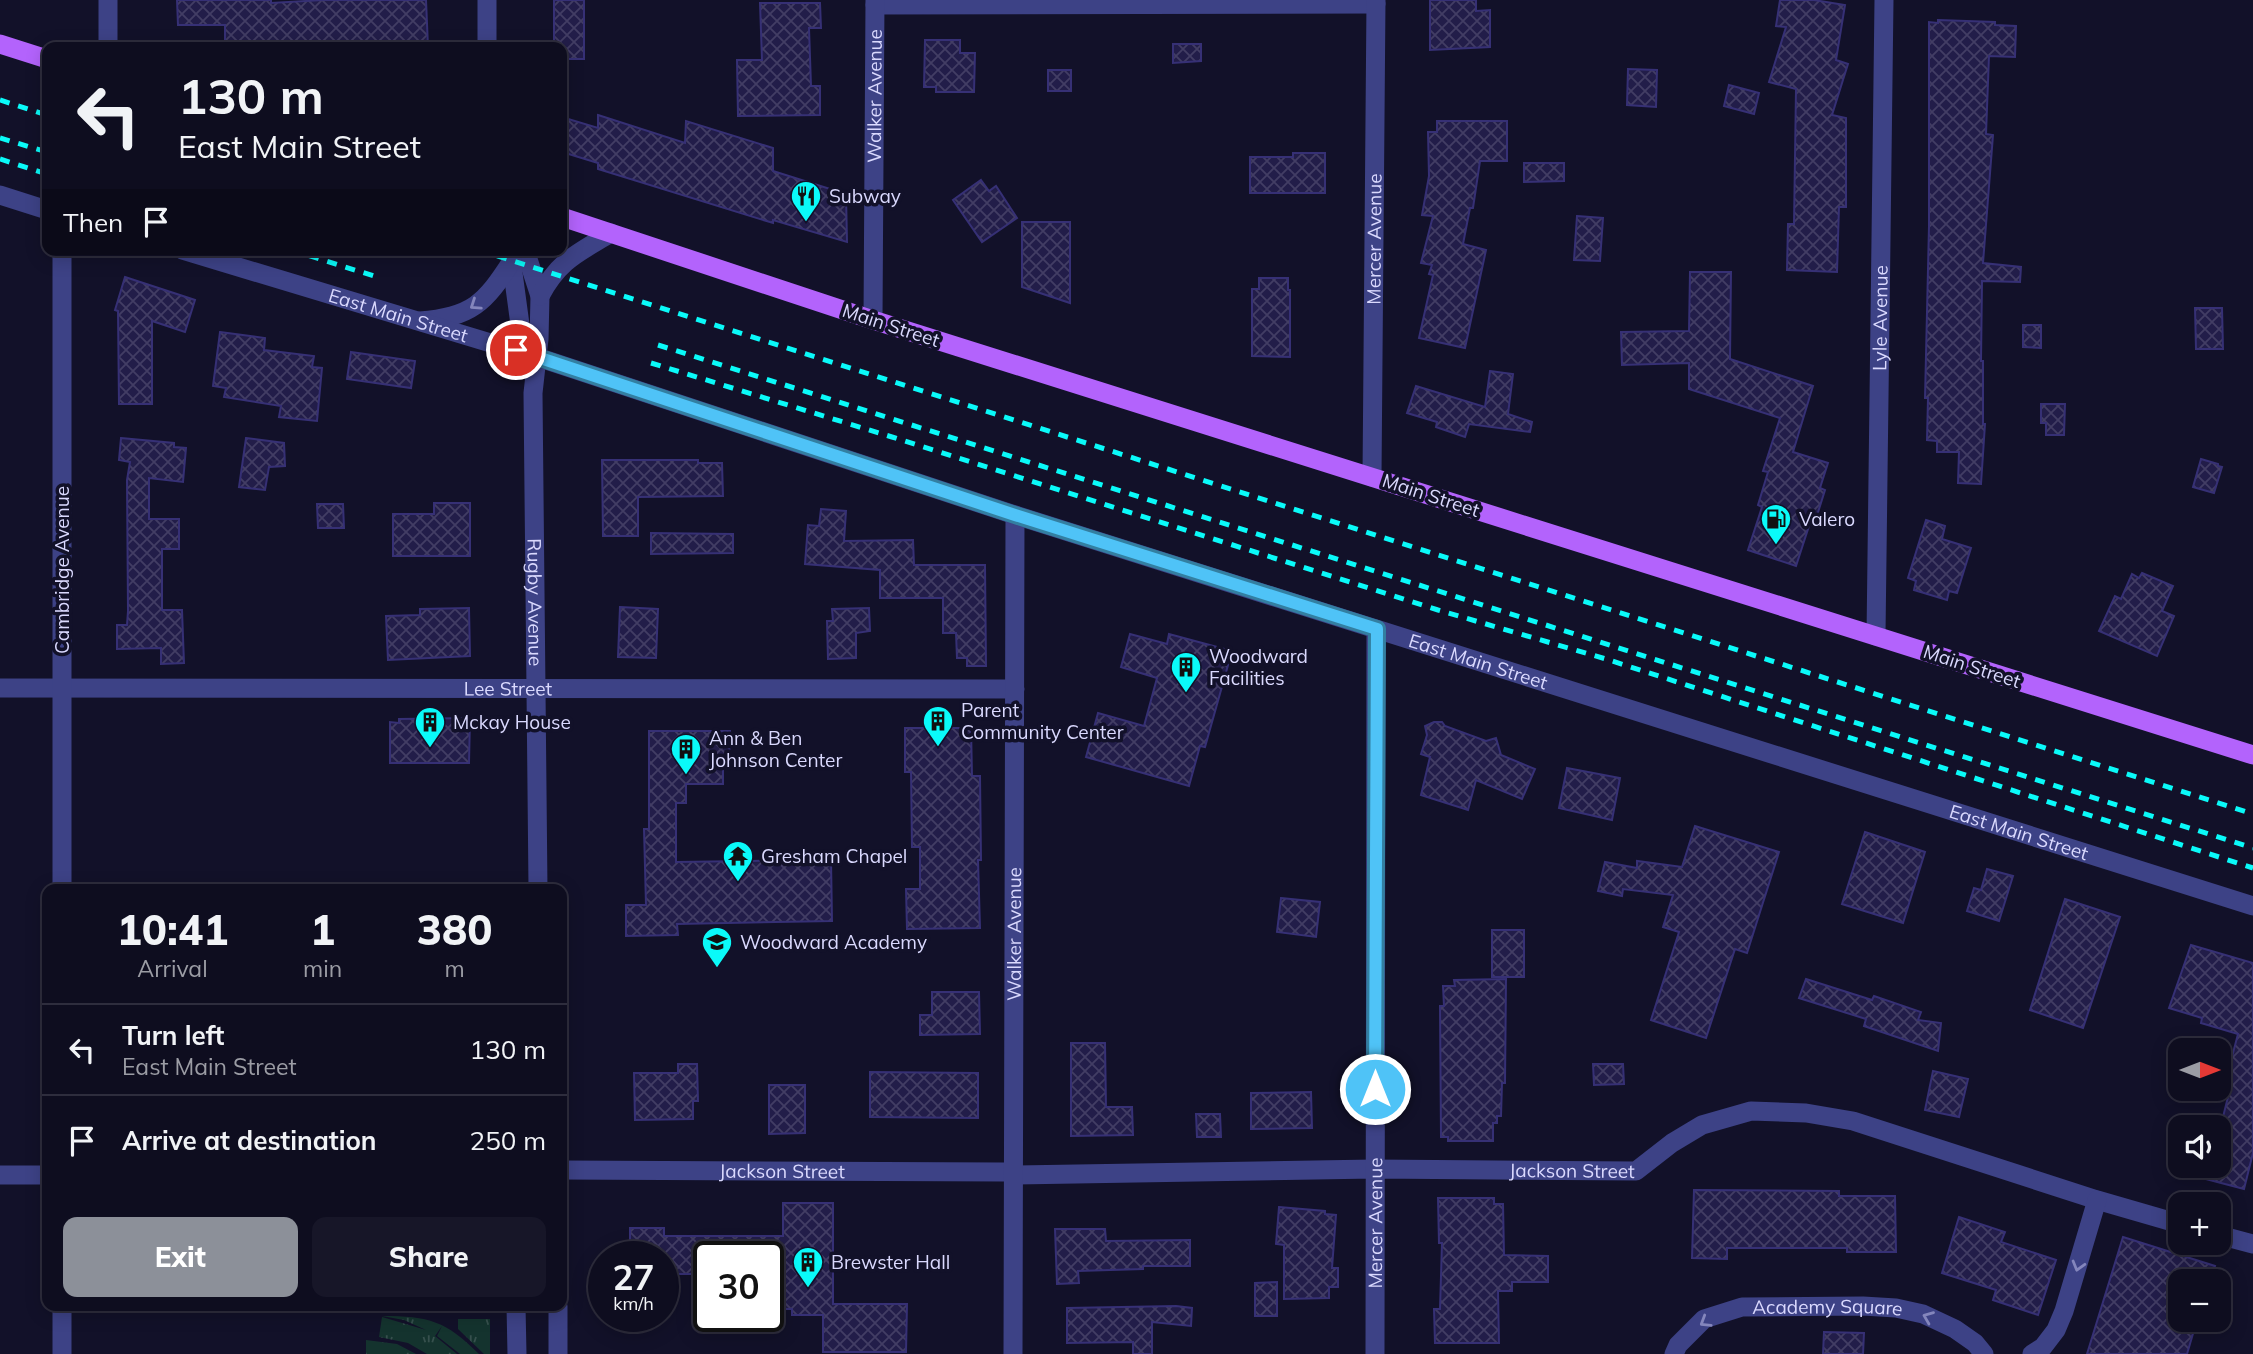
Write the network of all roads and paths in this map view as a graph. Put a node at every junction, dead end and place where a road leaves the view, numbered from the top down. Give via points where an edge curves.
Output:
1 (108, 0) edge
2 (488, 0) edge
3 (1884, 0) edge
4 (1376, 2) edge
5 (876, 3) edge
6 (108, 42) edge
7 (487, 42) edge
8 (0, 44) edge
9 (42, 57) edge
10 (0, 195) edge
11 (42, 208) edge
12 (567, 219) edge
13 (611, 233) junction
14 (62, 256) edge
15 (202, 256) edge
16 (514, 256) edge
17 (515, 256) edge
18 (516, 256) edge
19 (540, 296) junction
20 (873, 320) junction
21 (420, 321) junction
22 (537, 357) junction
23 (1372, 477) junction
24 (1015, 515) junction
25 (1377, 629) junction
26 (1876, 636) junction
27 (0, 688) edge
28 (62, 688) junction
29 (536, 688) junction
30 (1015, 690) junction
31 (2253, 755) edge
32 (62, 884) edge
33 (538, 884) edge
34 (2253, 906) edge
35 (1374, 1169) junction
36 (567, 1170) edge
37 (1009, 1173) junction
38 (0, 1175) edge
39 (42, 1175) edge
40 (2097, 1200) junction
41 (2168, 1221) edge
42 (2231, 1238) edge
43 (2253, 1244) edge
44 (62, 1311) edge
45 (516, 1311) edge
46 (558, 1311) edge
47 (62, 1354) edge
48 (517, 1354) edge
49 (558, 1354) edge
50 (1013, 1354) edge
51 (1375, 1354) edge
52 (1674, 1354) edge
53 (1984, 1354) edge
54 (2032, 1354) edge

1 - 6 street
2 - 7 street
3 - 26 street, Lyle Avenue
4 - 5 street
4 - 23 street, Mercer Avenue
5 - 20 street, Walker Avenue
8 - 9 main road
10 - 11 street
12 - 13 main road, Main Street
13 - 19 street via 553,273
13 - 20 main road, Main Street
14 - 28 street, Cambridge Avenue
15 - 21 street, East Main Street
16 -> 21 street via 496,286 473,308 446,319
17 - 22 street via 521,332
18 - 19 street, Rugby Avenue
19 - 22 street, Rugby Avenue
20 - 23 main road, Main Street
21 - 22 street, East Main Street
22 - 24 street, East Main Street
22 - 29 street, Rugby Avenue via 533,393
23 - 26 main road, Main Street
24 - 25 street, East Main Street
24 - 30 street, Walker Avenue
25 - 34 street, East Main Street
25 - 35 street, Mercer Avenue
26 - 31 main road, Main Street
27 - 28 street, Lee Street
28 - 29 street, Lee Street
28 - 32 street, Cambridge Avenue
29 - 30 street, Lee Street
29 - 33 street, Rugby Avenue
30 - 37 street, Walker Avenue
35 - 37 street, Jackson Street
35 - 40 street, Jackson Street via 1636,1171 1702,1125 1751,1111 1805,1113 1853,1121
35 - 51 street, Mercer Avenue
36 - 37 street, Jackson Street
37 - 50 street, Walker Avenue
38 - 39 street
40 - 41 street, Jackson Street
40 -> 54 street via 2056,1330
42 - 43 street
44 - 47 street
45 - 48 street
46 - 49 street
53 -> 52 street, Academy Square via 1955,1329 1923,1314 1863,1306 1742,1307 1704,1319

